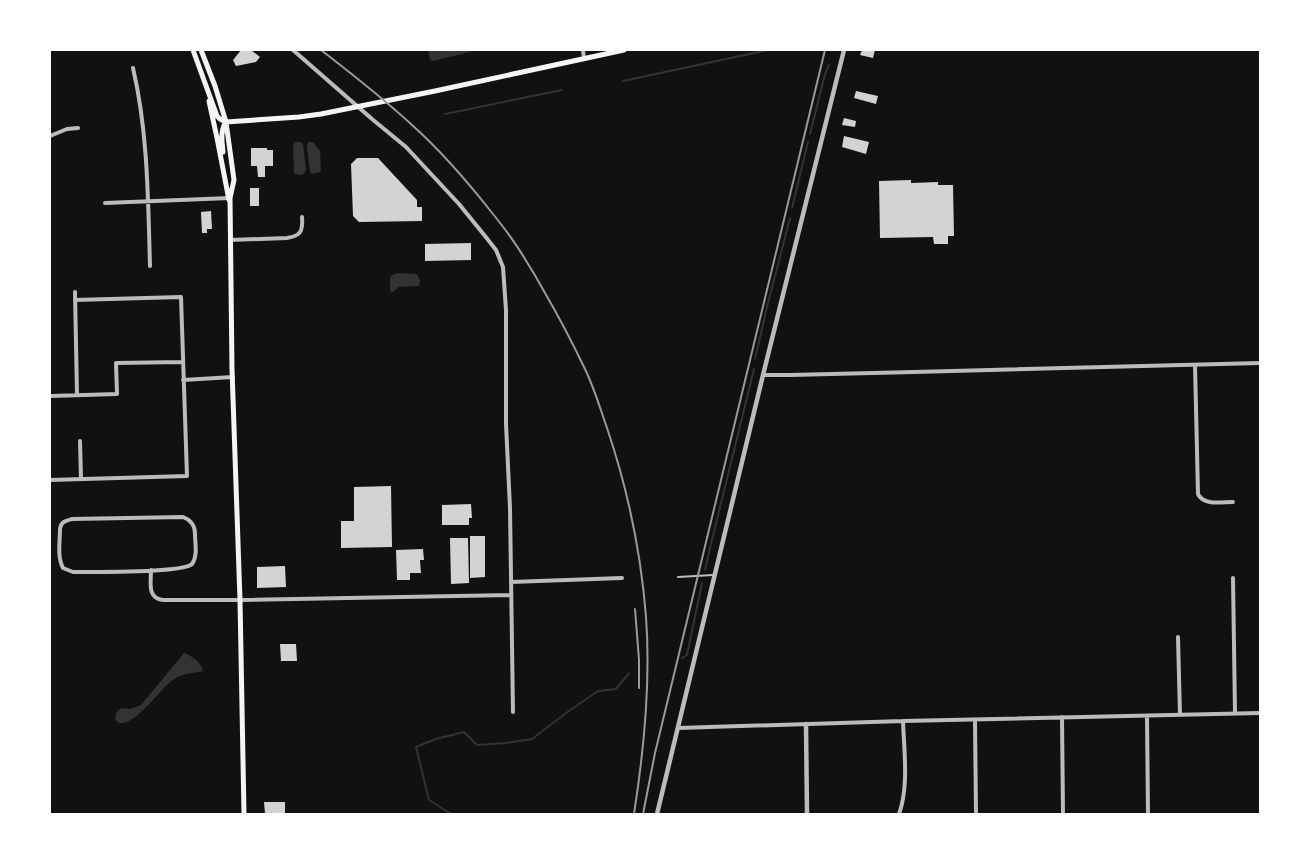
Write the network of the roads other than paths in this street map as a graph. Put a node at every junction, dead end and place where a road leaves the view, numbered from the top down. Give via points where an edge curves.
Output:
1 (193, 50) edge
2 (200, 50) edge
3 (293, 50) edge
4 (583, 50) edge
5 (624, 50) edge
6 (844, 50) edge
7 (584, 58) junction
8 (200, 66) junction
9 (133, 68) dead end
10 (226, 122) junction
11 (78, 128) dead end
12 (50, 136) edge
13 (223, 172) junction
14 (230, 198) junction
15 (148, 202) junction
16 (105, 203) dead end
17 (302, 218) dead end
18 (230, 240) junction
19 (150, 266) dead end
20 (75, 292) dead end
21 (75, 300) junction
22 (182, 362) junction
23 (1260, 363) edge
24 (1195, 365) junction
25 (763, 375) junction
26 (233, 377) junction
27 (183, 380) junction
28 (78, 395) junction
29 (50, 396) edge
30 (80, 441) dead end
31 (81, 479) junction
32 (50, 480) edge
33 (1232, 502) dead end
34 (151, 570) junction
35 (715, 575) junction
36 (678, 577) dead end
37 (622, 578) dead end
38 (1233, 578) dead end
39 (511, 582) junction
40 (511, 595) junction
41 (240, 600) junction
42 (1178, 637) dead end
43 (513, 712) dead end
44 (1236, 713) junction
45 (1260, 713) edge
46 (1180, 715) junction
47 (1147, 716) junction
48 (1062, 717) junction
49 (975, 720) junction
50 (903, 721) junction
51 (806, 724) junction
52 (678, 728) junction
53 (244, 814) edge
54 (657, 814) edge
55 (807, 814) edge
56 (899, 814) edge
57 (976, 814) edge
58 (1063, 814) edge
59 (1148, 814) edge

1 - 8 main road
2 - 10 main road
3 - 39 street via 410,150 464,211 499,257 504,273 506,310
4 - 7 street
5 - 7 main road
6 - 25 street
7 - 10 main road via 299,118
8 - 10 main road via 217,116
8 - 13 main road
9 - 15 street via 144,139
10 - 13 main road via 222,133
10 - 14 main road via 234,180
11 - 12 street via 67,128
13 - 14 main road
14 - 15 street
14 - 18 main road
15 - 16 street
15 - 19 street
17 - 18 street via 302,230 294,237
18 - 26 main road
20 - 21 street
21 - 22 street via 181,297
21 - 28 street
22 - 27 street
22 - 28 street via 116,363 117,394
23 - 24 street
24 - 25 street
24 - 33 street via 1198,494 1207,502
25 - 35 street
26 - 27 street
26 - 41 main road
27 - 31 street via 186,476
28 - 29 street
30 - 31 street
31 - 32 street
34 - 34 street via 73,572 63,568 60,559 61,526 72,519 183,516 189,520 195,528 195,556 190,566
34 - 41 street via 152,594 156,599
35 - 36 lane
35 - 52 street
37 - 39 street
38 - 44 street
39 - 40 street
40 - 41 street
40 - 43 street
41 - 53 main road
42 - 46 street
44 - 45 street
44 - 46 street
46 - 47 street
47 - 48 street
47 - 59 street
48 - 49 street
48 - 58 street
49 - 50 street
49 - 57 street
50 - 51 street
50 - 56 street via 905,786
51 - 52 street
51 - 55 street
52 - 54 street

